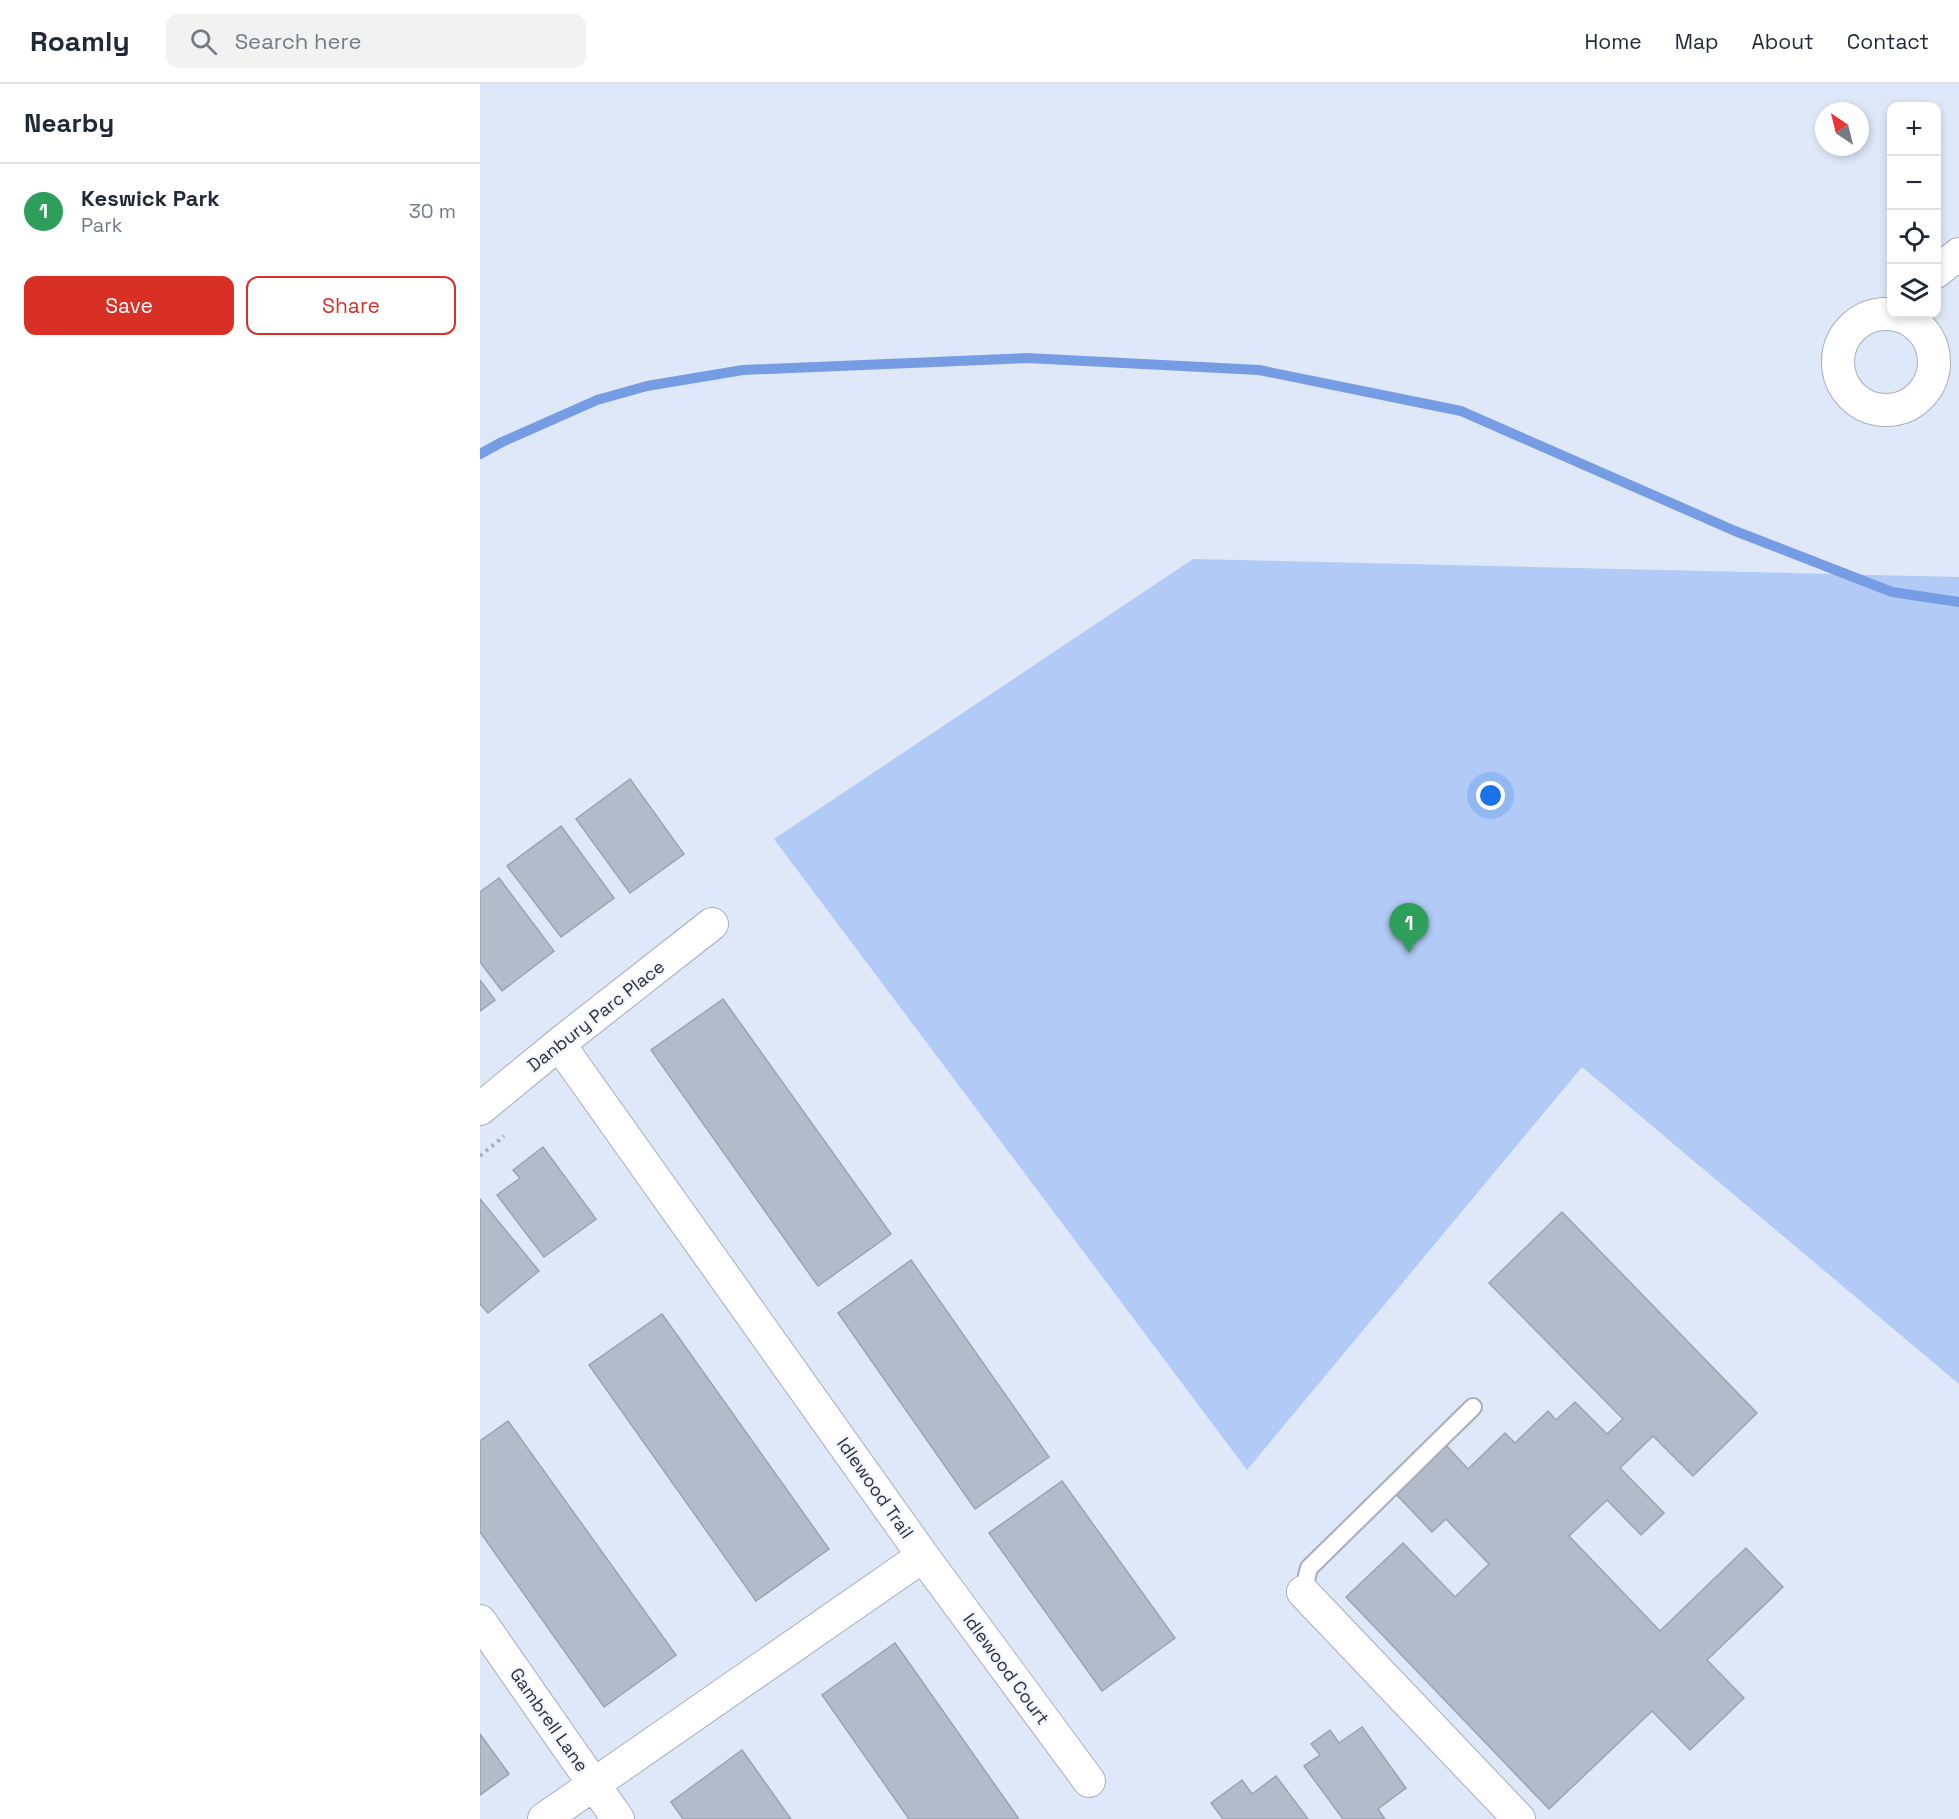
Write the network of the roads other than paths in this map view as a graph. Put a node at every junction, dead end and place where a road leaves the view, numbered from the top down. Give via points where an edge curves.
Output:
1 (1959, 254) edge
2 (1941, 269) edge
3 (712, 924) dead end
4 (559, 1044) junction
5 (480, 1109) edge
6 (1473, 1407) dead end
7 (923, 1556) junction
8 (1303, 1592) joint
9 (480, 1621) edge
10 (1089, 1781) dead end
11 (594, 1784) junction
12 (544, 1819) edge
13 (618, 1819) edge
14 (1519, 1819) edge

1 - 2 street
3 - 4 street, Danbury Parc Place
4 - 5 street, Danbury Parc Place
4 - 7 street, Idlewood Trail
6 - 8 lane via 1310,1568
7 - 10 street, Idlewood Court
7 - 11 street, Idlewood Trail
8 - 14 street
9 - 11 street, Gambrell Lane
11 - 12 street, Idlewood Trail
11 - 13 street, Gambrell Lane

